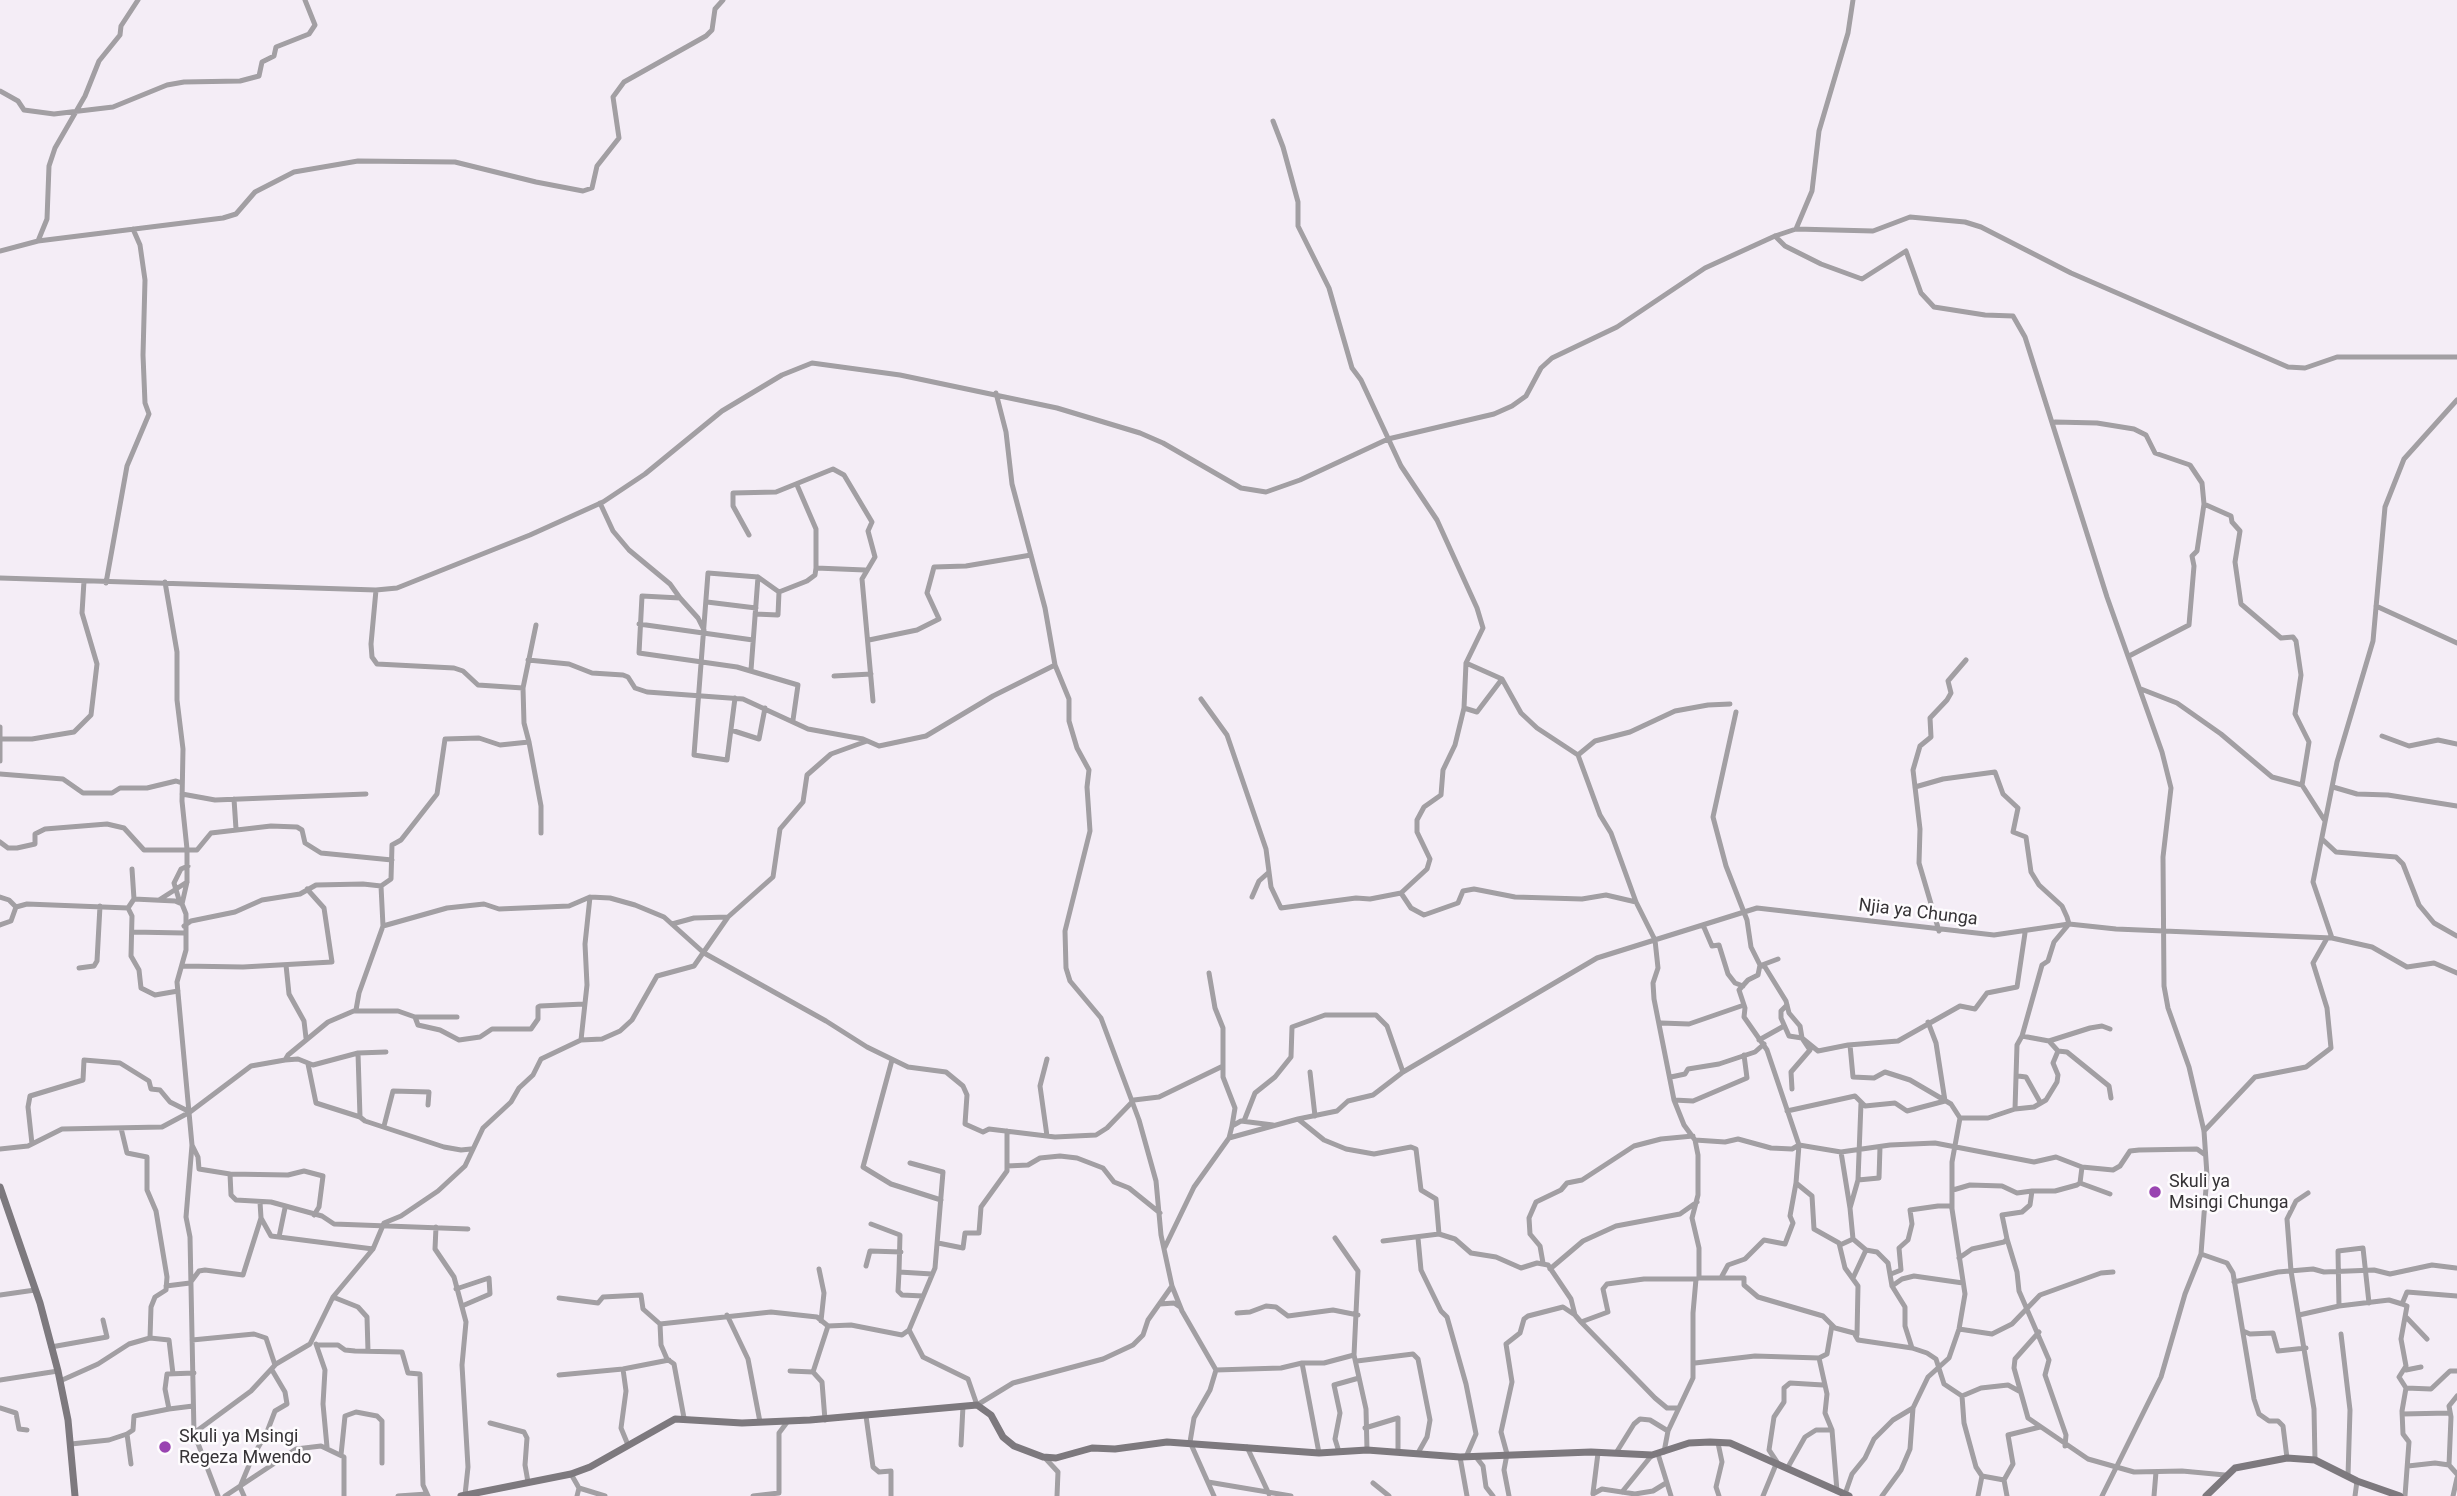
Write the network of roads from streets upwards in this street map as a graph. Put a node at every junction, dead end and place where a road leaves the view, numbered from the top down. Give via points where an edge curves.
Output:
1 (138, 0) edge
2 (305, 0) edge
3 (723, 0) edge
4 (1853, 0) edge
5 (0, 91) edge
6 (74, 113) junction
7 (1272, 121) dead end
8 (133, 229) junction
9 (1796, 229) junction
10 (1775, 236) junction
11 (38, 241) junction
12 (0, 254) edge
13 (2457, 357) edge
14 (996, 393) junction
15 (2457, 400) edge
16 (2055, 422) junction
17 (1388, 439) junction
18 (797, 485) junction
19 (600, 503) junction
20 (2204, 505) junction
21 (749, 535) dead end
22 (1031, 555) junction
23 (816, 568) junction
24 (865, 570) junction
25 (758, 577) junction
26 (0, 578) edge
27 (84, 581) junction
28 (165, 582) junction
29 (106, 583) junction
30 (376, 590) junction
31 (779, 592) junction
32 (680, 598) junction
33 (707, 602) junction
34 (2376, 606) junction
35 (755, 611) junction
36 (639, 624) junction
37 (536, 625) dead end
38 (705, 633) junction
39 (753, 640) junction
40 (869, 640) junction
41 (2457, 643) edge
42 (2129, 656) junction
43 (528, 660) junction
44 (1966, 660) dead end
45 (704, 663) junction
46 (1466, 663) junction
47 (1055, 665) junction
48 (751, 670) junction
49 (871, 674) junction
50 (834, 676) dead end
51 (1502, 679) junction
52 (523, 688) junction
53 (2141, 689) junction
54 (699, 695) junction
55 (734, 698) junction
56 (1201, 699) dead end
57 (873, 701) dead end
58 (1730, 705) dead end
59 (765, 708) junction
60 (1464, 708) junction
61 (1736, 712) dead end
62 (793, 720) junction
63 (0, 727) edge
64 (731, 730) junction
65 (2382, 736) dead end
66 (2, 738) junction
67 (867, 741) junction
68 (529, 742) junction
69 (2457, 744) edge
70 (1578, 755) junction
71 (0, 763) edge
72 (1, 773) edge
73 (179, 782) junction
74 (2302, 785) junction
75 (1915, 787) junction
76 (2333, 787) junction
77 (182, 794) junction
78 (366, 794) dead end
79 (234, 799) junction
80 (2457, 806) edge
81 (2325, 821) junction
82 (236, 829) junction
83 (541, 833) dead end
84 (2322, 839) junction
85 (0, 842) edge
86 (187, 849) junction
87 (392, 860) junction
88 (188, 866) junction
89 (132, 869) dead end
90 (1268, 873) junction
91 (187, 882) junction
92 (381, 887) junction
93 (174, 889) junction
94 (307, 889) junction
95 (1401, 894) junction
96 (0, 897) edge
97 (590, 897) junction
98 (1252, 897) dead end
99 (134, 899) junction
100 (159, 900) junction
101 (1636, 902) junction
102 (181, 904) junction
103 (100, 906) junction
104 (16, 907) junction
105 (128, 908) junction
106 (186, 914) junction
107 (1743, 914) junction
108 (728, 917) junction
109 (191, 921) junction
110 (672, 924) junction
111 (2069, 924) junction
112 (0, 925) edge
113 (1703, 925) junction
114 (383, 926) junction
115 (184, 930) junction
116 (1939, 931) junction
117 (132, 932) junction
118 (2163, 932) junction
119 (2025, 933) junction
120 (2457, 936) edge
121 (2329, 939) junction
122 (1655, 940) junction
123 (704, 953) junction
124 (1778, 959) dead end
125 (286, 965) junction
126 (1761, 965) junction
127 (183, 966) junction
128 (79, 968) dead end
129 (1209, 973) dead end
130 (2457, 973) edge
131 (1743, 986) junction
132 (178, 990) junction
133 (584, 1004) junction
134 (1744, 1005) junction
135 (1787, 1006) junction
136 (354, 1011) junction
137 (415, 1017) junction
138 (457, 1017) dead end
139 (1928, 1022) junction
140 (1661, 1023) junction
141 (1784, 1026) junction
142 (2110, 1029) dead end
143 (2022, 1036) junction
144 (306, 1038) junction
145 (1802, 1038) junction
146 (581, 1040) junction
147 (2049, 1041) junction
148 (1761, 1042) junction
149 (1850, 1045) junction
150 (2058, 1051) junction
151 (386, 1052) dead end
152 (358, 1053) junction
153 (1744, 1055) junction
154 (1047, 1059) dead end
155 (285, 1060) junction
156 (892, 1060) junction
157 (308, 1064) junction
158 (1223, 1066) junction
159 (1310, 1072) dead end
160 (1403, 1072) junction
161 (2018, 1076) junction
162 (1671, 1077) junction
163 (1792, 1089) dead end
164 (2111, 1098) dead end
165 (1674, 1100) junction
166 (1945, 1101) junction
167 (2040, 1102) junction
168 (1861, 1103) junction
169 (1132, 1104) junction
170 (428, 1105) dead end
171 (2015, 1109) junction
172 (1787, 1111) junction
173 (190, 1112) junction
174 (1315, 1115) junction
175 (360, 1117) junction
176 (1960, 1118) junction
177 (1298, 1119) junction
178 (1244, 1121) junction
179 (1273, 1125) junction
180 (384, 1126) junction
181 (1232, 1126) junction
182 (121, 1128) junction
183 (2204, 1130) junction
184 (1007, 1131) junction
185 (1047, 1136) junction
186 (1229, 1138) junction
187 (1694, 1138) junction
188 (33, 1144) junction
189 (192, 1145) junction
190 (1799, 1145) junction
191 (1880, 1147) junction
192 (1861, 1148) junction
193 (0, 1149) edge
194 (471, 1149) junction
195 (1954, 1149) junction
196 (1841, 1153) junction
197 (2204, 1154) junction
198 (910, 1163) dead end
199 (1007, 1166) junction
200 (2082, 1167) junction
201 (200, 1169) junction
202 (188, 1173) junction
203 (230, 1174) junction
204 (1858, 1180) junction
205 (1796, 1183) junction
206 (2080, 1183) junction
207 (0, 1189) edge
208 (1953, 1190) junction
209 (2032, 1191) junction
210 (2308, 1193) dead end
211 (2110, 1194) dead end
212 (941, 1200) junction
213 (260, 1202) junction
214 (1697, 1202) junction
215 (285, 1208) junction
216 (1850, 1208) junction
217 (1952, 1209) junction
218 (1160, 1213) junction
219 (314, 1215) junction
220 (261, 1218) junction
221 (384, 1223) junction
222 (871, 1224) dead end
223 (436, 1227) junction
224 (468, 1228) dead end
225 (256, 1234) junction
226 (1439, 1234) junction
227 (271, 1236) junction
228 (279, 1237) junction
229 (1335, 1238) dead end
230 (1418, 1238) junction
231 (2007, 1239) junction
232 (1853, 1240) junction
233 (1383, 1241) dead end
234 (938, 1243) junction
235 (1840, 1245) junction
236 (1164, 1248) junction
237 (373, 1249) junction
238 (1866, 1250) junction
239 (901, 1252) junction
240 (2202, 1254) junction
241 (1959, 1258) junction
242 (1543, 1263) junction
243 (866, 1266) dead end
244 (2457, 1268) edge
245 (819, 1269) dead end
246 (1550, 1269) junction
247 (2365, 1269) junction
248 (2291, 1271) junction
249 (2338, 1271) junction
250 (899, 1272) junction
251 (2113, 1272) dead end
252 (932, 1274) junction
253 (1891, 1274) junction
254 (1722, 1276) junction
255 (1698, 1278) junction
256 (1853, 1278) junction
257 (2234, 1282) junction
258 (190, 1283) junction
259 (1963, 1283) junction
260 (166, 1286) junction
261 (1172, 1286) junction
262 (1892, 1286) junction
263 (456, 1289) junction
264 (35, 1290) junction
265 (0, 1295) edge
266 (923, 1296) junction
267 (2457, 1296) edge
268 (333, 1297) junction
269 (559, 1298) dead end
270 (2368, 1303) junction
271 (1160, 1304) junction
272 (2402, 1304) junction
273 (462, 1306) junction
274 (2339, 1306) junction
275 (1180, 1307) junction
276 (2025, 1308) junction
277 (1237, 1312) dead end
278 (727, 1315) junction
279 (1358, 1315) junction
280 (1575, 1315) junction
281 (2299, 1315) junction
282 (2407, 1318) junction
283 (103, 1320) dead end
284 (821, 1321) junction
285 (1581, 1322) junction
286 (660, 1324) junction
287 (1832, 1325) junction
288 (828, 1326) junction
289 (1959, 1329) junction
290 (909, 1331) junction
291 (2243, 1331) junction
292 (2039, 1332) junction
293 (2342, 1334) dead end
294 (1856, 1337) junction
295 (150, 1338) junction
296 (2427, 1339) dead end
297 (192, 1340) junction
298 (315, 1342) junction
299 (51, 1347) junction
300 (1912, 1348) junction
301 (2306, 1348) junction
302 (368, 1351) junction
303 (1819, 1357) junction
304 (1356, 1358) junction
305 (668, 1360) junction
306 (1302, 1363) junction
307 (1695, 1363) junction
308 (1938, 1367) junction
309 (2421, 1367) dead end
310 (274, 1368) junction
311 (623, 1369) junction
312 (1216, 1370) junction
313 (2406, 1370) junction
314 (58, 1371) junction
315 (790, 1371) dead end
316 (2457, 1371) edge
317 (813, 1372) junction
318 (194, 1373) junction
319 (173, 1374) junction
320 (559, 1375) dead end
321 (1359, 1378) junction
322 (0, 1380) edge
323 (60, 1381) junction
324 (1823, 1385) junction
325 (2406, 1388) junction
326 (2019, 1391) junction
327 (1962, 1396) junction
328 (2457, 1396) edge
329 (977, 1405) junction
330 (193, 1406) junction
331 (963, 1406) junction
332 (0, 1408) edge
333 (1678, 1408) junction
334 (1913, 1408) junction
335 (169, 1409) junction
336 (2449, 1413) junction
337 (2402, 1414) junction
338 (866, 1416) junction
339 (684, 1418) junction
340 (825, 1420) junction
341 (788, 1421) junction
342 (760, 1422) junction
343 (491, 1423) dead end
344 (2040, 1427) junction
345 (1364, 1428) junction
346 (27, 1430) dead end
347 (1832, 1430) junction
348 (1668, 1431) junction
349 (194, 1433) junction
350 (127, 1434) junction
351 (1189, 1442) junction
352 (1718, 1443) junction
353 (71, 1444) junction
354 (628, 1445) junction
355 (961, 1446) dead end
356 (2065, 1446) junction
357 (327, 1447) junction
358 (1247, 1447) junction
359 (1367, 1450) junction
360 (1398, 1451) junction
361 (1339, 1452) junction
362 (1319, 1453) junction
363 (1418, 1453) junction
364 (1598, 1453) junction
365 (1616, 1453) junction
366 (1507, 1454) junction
367 (1658, 1454) junction
368 (341, 1455) junction
369 (1043, 1457) junction
370 (1463, 1457) junction
371 (1476, 1457) junction
372 (2287, 1458) junction
373 (2315, 1460) junction
374 (1777, 1462) junction
375 (382, 1463) dead end
376 (131, 1464) dead end
377 (2449, 1465) junction
378 (2408, 1466) junction
379 (1788, 1467) junction
380 (2116, 1467) junction
381 (2156, 1472) junction
382 (571, 1475) junction
383 (2225, 1475) junction
384 (1982, 1476) junction
385 (2347, 1476) junction
386 (2457, 1476) edge
387 (2004, 1480) junction
388 (2357, 1481) junction
389 (528, 1482) junction
390 (1208, 1482) junction
391 (1373, 1483) dead end
392 (1666, 1483) junction
393 (240, 1487) junction
394 (579, 1488) junction
395 (1837, 1491) junction
396 (1622, 1492) junction
397 (1269, 1494) edge
398 (427, 1495) edge
399 (1593, 1495) edge
400 (1847, 1495) edge
401 (2389, 1495) edge
402 (75, 1496) edge
403 (218, 1496) edge
404 (225, 1496) edge
405 (244, 1496) edge
406 (344, 1496) edge
407 (398, 1496) edge
408 (463, 1496) edge
409 (577, 1496) edge
410 (605, 1496) edge
411 (753, 1496) edge
412 (891, 1496) edge
413 (1057, 1496) edge
414 (1214, 1496) edge
415 (1291, 1496) edge
416 (1389, 1496) edge
417 (1467, 1496) edge
418 (1493, 1496) edge
419 (1509, 1496) edge
420 (1671, 1496) edge
421 (1718, 1496) edge
422 (1763, 1496) edge
423 (1882, 1496) edge
424 (1978, 1496) edge
425 (2007, 1496) edge
426 (2102, 1496) edge
427 (2154, 1496) edge
428 (2206, 1496) edge
429 (2355, 1496) edge
430 (2400, 1496) edge
431 (2405, 1496) edge
432 (2454, 1496) edge

1 - 6 street via 120,35 99,61
2 - 6 street via 315,25 309,34 276,47 274,56 262,62 259,76 167,85 113,107
3 - 8 street via 706,36 624,82 612,97 619,138 597,166 592,188 583,191 536,183 455,162 358,161 293,172 255,192 236,214
4 - 9 street via 1819,131 1812,191
5 - 6 street via 24,110 45,115
6 - 11 street via 50,166 47,219
7 - 17 street via 1298,202 1298,226 1329,288 1352,368
8 - 11 street
8 - 29 street via 145,280 143,355 149,414 127,466
9 - 10 street
9 - 13 street via 1873,230 1910,217 1965,222 2288,367 2305,368 2337,357
10 - 16 street via 1821,264 1862,279 1906,251 1921,293 1934,307 2012,316 2025,337
10 - 17 street via 1705,268 1617,327 1552,358 1526,396 1512,407
11 - 12 street
14 - 17 street via 1140,433 1248,491 1266,492 1287,485
14 - 19 street via 832,365 804,365 722,411 645,474
14 - 22 street via 1012,484
15 - 34 street via 2404,459 2385,507
16 - 20 street via 2097,423 2146,435 2155,453 2190,465 2202,483
16 - 42 street
17 - 46 street via 1437,520 1477,608 1483,628
18 - 21 street via 776,492 733,493 733,506
18 - 23 street via 816,528
18 - 24 street via 833,469 844,475 872,522 868,531 875,557
19 - 30 street via 414,583
19 - 32 street via 613,531 629,550
20 - 42 street via 2197,551 2191,561 2189,625
20 - 74 street via 2229,514 2240,531 2235,562 2241,604 2281,638 2296,641 2301,675 2295,714 2309,742
22 - 40 street via 934,567 927,593 939,619 917,630
22 - 47 street
23 - 24 street
23 - 31 street via 807,581
24 - 40 street via 862,579
25 - 31 street
25 - 33 street via 708,573
25 - 35 street
26 - 27 street
27 - 29 street
27 - 66 street via 82,613 97,664 91,715 74,732
28 - 29 street
28 - 30 street
28 - 73 street via 177,652 183,773
30 - 52 street via 371,644 377,664 454,668 478,685
31 - 35 street via 778,615
32 - 36 street via 642,596
32 - 38 street
33 - 35 street
33 - 38 street
34 - 41 street
34 - 76 street via 2373,640
35 - 39 street
36 - 38 street
36 - 45 street via 639,653
37 - 43 street
38 - 39 street
38 - 45 street
39 - 48 street
40 - 49 street
42 - 53 street
43 - 52 street
43 - 54 street via 623,675 635,688 647,692
44 - 75 street via 1948,681 1951,693 1947,700 1930,718 1931,737 1920,746 1913,770
45 - 48 street
45 - 54 street
46 - 51 street
46 - 60 street
47 - 67 street via 926,736 891,745
47 - 169 street via 1069,699 1069,721 1077,748 1089,770 1090,831 1065,932 1066,968 1070,981 1101,1018
48 - 62 street via 798,685
49 - 50 street
49 - 57 street
51 - 60 street via 1477,712
51 - 70 street via 1521,713
52 - 68 street
53 - 74 street via 2185,708 2272,777
53 - 118 street via 2171,789 2163,857
54 - 55 street
54 - 64 street via 694,755 727,760
55 - 59 street
55 - 64 street
56 - 90 street via 1227,735 1266,849
58 - 70 street via 1675,711 1630,732 1595,741
59 - 62 street
59 - 64 street via 760,739
60 - 95 street via 1443,770 1441,795 1424,807 1417,820 1417,832 1430,859 1427,869
61 - 107 street via 1713,817
62 - 67 street via 808,729
63 - 66 street
65 - 69 street via 2409,746 2438,740
66 - 71 street
67 - 108 street via 831,754 807,775 803,802 780,829 773,877
68 - 83 street via 541,806
68 - 87 street via 500,745 479,738 445,739 437,794 392,845
70 - 101 street
71 - 72 street
72 - 73 street via 63,779 78,792 88,793
73 - 77 street
74 - 81 street
75 - 111 street via 1994,772 2003,794 2018,808 2013,832 2026,837 2031,872 2062,906
75 - 116 street via 1919,863
76 - 80 street
76 - 81 street
77 - 79 street
77 - 86 street
78 - 79 street
79 - 82 street
81 - 84 street
82 - 86 street via 211,834 197,850
82 - 87 street via 297,827 305,843 321,853
84 - 120 street via 2336,852 2396,857 2419,905 2434,923
84 - 121 street via 2313,882
85 - 86 street via 17,848 35,844 35,834 45,829 107,824 124,828 144,849
86 - 88 street
87 - 92 street via 390,882
88 - 91 street
88 - 93 street via 176,875
89 - 99 street
90 - 95 street via 1281,908
90 - 98 street
91 - 93 street
91 - 102 street
92 - 94 street via 331,884
92 - 114 street
93 - 100 street
93 - 102 street
94 - 109 street
94 - 125 street via 324,908 332,962
95 - 101 street via 1411,908 1424,915 1458,903 1463,891 1474,889 1515,897 1606,895
96 - 104 street
97 - 110 street via 635,905
97 - 114 street via 569,906 447,908
97 - 133 street
99 - 100 street
99 - 105 street
100 - 102 street
101 - 122 street
102 - 106 street
103 - 104 street
103 - 105 street
103 - 128 street via 97,961 94,966
104 - 112 street via 11,921
105 - 117 street
106 - 109 street
106 - 115 street
107 - 113 street, Njia ya Chunga
107 - 116 street, Njia ya Chunga via 1768,908
107 - 126 street
108 - 110 street
108 - 123 street
109 - 115 street
110 - 123 street
111 - 118 street, Njia ya Chunga
111 - 119 street, Njia ya Chunga
111 - 143 street via 2042,965
113 - 122 street, Njia ya Chunga
113 - 131 street via 1712,946 1719,945 1728,974
114 - 136 street
115 - 117 street
115 - 127 street
116 - 119 street, Njia ya Chunga
117 - 132 street via 131,956 141,988 155,995
118 - 121 street, Njia ya Chunga
118 - 183 street via 2168,1008
119 - 139 street via 2017,987 1987,993 1975,1009 1960,1006
121 - 130 street, Njia ya Chunga via 2372,947 2407,967 2434,963
121 - 183 street via 2320,945 2313,962 2327,1008 2331,1048 2306,1067 2255,1077
122 - 140 street via 1654,999
122 - 160 street, Njia ya Chunga via 1597,958
123 - 146 street via 694,966 657,976 632,1020 620,1031 602,1040
123 - 156 street
124 - 126 street
125 - 127 street
125 - 144 street via 289,994 304,1021
126 - 131 street via 1758,975
126 - 135 street
127 - 132 street
129 - 158 street via 1223,1028
131 - 134 street via 1739,994
132 - 173 street
133 - 137 street via 538,1006 538,1019 531,1029 492,1028 480,1037 459,1040 418,1025
133 - 146 street
134 - 140 street via 1689,1024
134 - 148 street via 1744,1017
135 - 141 street via 1781,1011
135 - 145 street
136 - 137 street via 398,1011
136 - 144 street
137 - 138 street
139 - 149 street via 1898,1041
139 - 166 street
140 - 162 street
141 - 145 street via 1789,1036
141 - 148 street
142 - 147 street via 2090,1028
143 - 147 street
143 - 161 street via 2017,1045
144 - 155 street
145 - 149 street via 1818,1051
145 - 163 street via 1809,1054 1791,1072
146 - 194 street via 541,1059 533,1075 483,1128
147 - 150 street
148 - 153 street via 1755,1052
148 - 172 street
149 - 166 street via 1853,1077 1862,1080 1885,1072 1894,1074
150 - 164 street via 2067,1052 2109,1086
150 - 167 street via 2053,1063 2057,1082
151 - 152 street
152 - 157 street
152 - 175 street
153 - 162 street
153 - 165 street via 1747,1078 1693,1101
154 - 185 street via 1040,1086
155 - 157 street
155 - 173 street via 251,1066
156 - 184 street via 946,1072 963,1086 967,1096 965,1124 983,1132
156 - 212 street via 863,1167 891,1184
157 - 175 street via 316,1103
158 - 169 street via 1159,1097
158 - 181 street via 1235,1108
159 - 174 street
160 - 174 street, Njia ya Chunga via 1373,1095
160 - 178 street via 1387,1026 1376,1015 1325,1015 1292,1027 1291,1057 1255,1093
161 - 167 street via 2026,1077
161 - 171 street
162 - 165 street
165 - 187 street
166 - 168 street via 1907,1111 1895,1103
166 - 176 street
167 - 171 street
168 - 172 street via 1855,1096
168 - 192 street
169 - 185 street via 1096,1135
169 - 218 street via 1156,1181
170 - 180 street via 429,1092 393,1091
171 - 176 street via 1976,1120
172 - 190 street
173 - 182 street via 162,1127
173 - 188 street via 170,1102 160,1090 151,1089 149,1081 120,1063 84,1060 83,1080 30,1096
173 - 189 street
174 - 177 street, Njia ya Chunga
175 - 180 street
176 - 195 street
177 - 179 street, Njia ya Chunga
177 - 226 street via 1324,1140 1346,1149 1374,1154 1401,1147 1416,1149 1421,1191 1436,1199
178 - 179 street
178 - 181 street
179 - 186 street, Njia ya Chunga
180 - 194 street via 444,1147
181 - 186 street
182 - 188 street via 62,1129
182 - 260 street via 127,1153 147,1157 147,1189 158,1221
183 - 197 street
184 - 185 street
184 - 199 street
186 - 236 street via 1194,1187
187 - 190 street via 1738,1139 1771,1148
187 - 214 street
187 - 242 street via 1634,1146 1582,1180 1567,1183 1536,1202 1529,1218 1530,1234 1540,1247
188 - 193 street
189 - 201 street
189 - 202 street
190 - 196 street
190 - 205 street
191 - 192 street
191 - 195 street via 1935,1143
191 - 204 street via 1879,1178
192 - 196 street
192 - 204 street
194 - 221 street via 465,1166 438,1191
195 - 200 street via 1971,1148 2035,1162 2056,1157
195 - 208 street
196 - 216 street
197 - 200 street via 2197,1149 2139,1150 2130,1152 2113,1170
197 - 240 street
198 - 212 street via 943,1172
199 - 218 street via 1025,1166 1040,1158 1076,1158 1102,1168 1114,1182
199 - 234 street via 1005,1177 982,1207 979,1233 965,1233 963,1248
200 - 206 street
201 - 202 street
201 - 203 street
202 - 258 street
203 - 213 street via 231,1195
203 - 219 street via 304,1171 323,1176
204 - 216 street
205 - 235 street via 1812,1196 1814,1229
205 - 254 street via 1790,1216 1793,1223 1785,1244 1764,1240 1745,1259 1728,1265
206 - 209 street via 2055,1191
206 - 211 street
207 - 264 street
208 - 209 street via 1970,1185
208 - 217 street
209 - 231 street via 2032,1201 2022,1212 2002,1215
210 - 248 street via 2296,1200 2287,1219
212 - 234 street
213 - 215 street
213 - 220 street
214 - 246 street via 1680,1214 1616,1226 1583,1241
214 - 255 street via 1692,1218 1699,1248
215 - 219 street
215 - 228 street
216 - 232 street
217 - 241 street
217 - 253 street via 1910,1210 1908,1240 1899,1248 1901,1270
218 - 236 street
219 - 221 street via 334,1224
220 - 225 street
220 - 227 street
221 - 223 street
221 - 237 street
222 - 239 street via 900,1235
223 - 224 street
223 - 263 street via 435,1249
225 - 227 street
225 - 258 street via 243,1275 199,1271
226 - 230 street
226 - 242 street via 1455,1239 1471,1253 1521,1268
227 - 228 street
228 - 237 street
229 - 279 street via 1358,1271
230 - 233 street
230 - 370 street via 1421,1270 1447,1317 1466,1384 1476,1434
231 - 241 street via 1972,1249
231 - 276 street
232 - 235 street
232 - 238 street
234 - 252 street
235 - 256 street via 1845,1268
236 - 261 street
237 - 268 street
238 - 253 street via 1881,1255
238 - 256 street
239 - 243 street via 870,1251
239 - 250 street
240 - 257 street via 2229,1265
240 - 380 street via 2161,1377
241 - 259 street
242 - 246 street
244 - 247 street via 2432,1265 2390,1274
245 - 284 street via 824,1293
246 - 280 street via 1571,1299
247 - 249 street
247 - 249 street via 2363,1248 2338,1251
247 - 270 street
248 - 249 street
248 - 257 street
248 - 281 street
249 - 274 street
250 - 252 street
250 - 266 street via 898,1291
251 - 276 street via 2037,1296
252 - 266 street
253 - 262 street
254 - 255 street
254 - 287 street via 1744,1278 1744,1285 1758,1297 1813,1312
255 - 285 street via 1606,1284 1608,1311
255 - 307 street via 1693,1313
256 - 294 street via 1859,1292
257 - 291 street
258 - 260 street
258 - 297 street
259 - 262 street via 1914,1276
259 - 289 street
260 - 295 street via 151,1307
261 - 271 street
261 - 275 street
262 - 300 street via 1905,1307
263 - 273 street
263 - 273 street via 489,1278 490,1294
264 - 265 street
264 - 299 street
266 - 290 street
267 - 272 street via 2407,1292
268 - 298 street
268 - 302 street via 358,1307 367,1317
269 - 286 street via 598,1303 603,1297 641,1295 643,1310
270 - 272 street via 2389,1300
270 - 274 street
271 - 275 street
271 - 329 street via 1133,1345 1103,1359 1013,1383
272 - 282 street via 2407,1306
273 - 408 street via 468,1467
274 - 281 street
275 - 312 street
276 - 289 street via 2012,1324 1992,1334
276 - 292 street
277 - 279 street via 1266,1306 1288,1316 1333,1310
278 - 284 street via 771,1312
278 - 286 street
278 - 342 street via 748,1359
279 - 304 street
280 - 285 street
280 - 366 street via 1563,1307 1528,1316 1520,1332 1506,1344 1513,1382 1502,1421
281 - 301 street
282 - 296 street
282 - 313 street via 2401,1339
283 - 299 street via 107,1337
284 - 288 street
285 - 333 street via 1655,1398 1667,1408
286 - 305 street via 661,1345
287 - 294 street
287 - 303 street via 1826,1354
288 - 290 street via 851,1325 902,1335
288 - 317 street
289 - 308 street via 1949,1358
290 - 329 street via 923,1357 968,1379
291 - 301 street via 2273,1333 2278,1351
291 - 372 street via 2259,1414 2283,1426
292 - 326 street via 2015,1359
292 - 356 street via 2049,1360 2045,1375 2068,1442
293 - 385 street via 2350,1410
294 - 300 street
295 - 319 street via 169,1340
295 - 323 street via 129,1344
297 - 310 street via 254,1334 267,1338
297 - 318 street
298 - 302 street
298 - 310 street
298 - 357 street via 325,1370
299 - 314 street
300 - 308 street via 1936,1359
301 - 373 street via 2315,1409
302 - 398 street via 402,1352 408,1373 420,1374
303 - 307 street via 1755,1356
303 - 324 street
304 - 306 street
304 - 321 street
304 - 363 street via 1413,1354 1418,1359 1430,1420
305 - 311 street
305 - 339 street via 674,1364
306 - 312 street
306 - 362 street
307 - 333 street
308 - 327 street via 1944,1384
308 - 334 street
309 - 313 street
310 - 349 street via 237,1403
310 - 393 street via 287,1404 272,1415
311 - 320 street
311 - 354 street via 626,1391 621,1428
312 - 351 street via 1194,1418
313 - 325 street via 2399,1377
314 - 322 street
314 - 323 street
315 - 317 street
316 - 325 street via 2450,1371 2431,1388
317 - 340 street via 822,1382
318 - 319 street
318 - 330 street
319 - 335 street via 166,1375
321 - 345 street via 1366,1409
321 - 361 street via 1334,1385 1340,1413 1335,1439
323 - 353 street
324 - 347 street via 1825,1413
324 - 374 street via 1790,1383 1784,1388 1769,1450
325 - 337 street
326 - 327 street via 2008,1385
326 - 344 street via 2028,1418
327 - 384 street via 1964,1423
328 - 336 street via 2452,1398
329 - 331 street
329 - 369 street via 982,1405 1014,1446
330 - 335 street
330 - 349 street
331 - 338 street
331 - 355 street
332 - 346 street via 16,1413 19,1429
333 - 348 street
334 - 400 street via 1893,1419 1874,1439 1852,1474
334 - 423 street via 1910,1449
335 - 350 street via 134,1416 133,1430
336 - 337 street
336 - 377 street
337 - 378 street via 2403,1434 2409,1442
338 - 340 street
338 - 412 street via 873,1467 879,1472 891,1471
339 - 342 street
339 - 354 street
340 - 341 street
341 - 342 street
341 - 411 street via 779,1433 779,1493
343 - 389 street via 524,1432
344 - 356 street
344 - 387 street via 2008,1435 2013,1464
345 - 359 street
345 - 360 street via 1398,1418
347 - 379 street via 1816,1430 1805,1437
347 - 395 street
348 - 365 street via 1640,1419
348 - 367 street
349 - 403 street
350 - 353 street
350 - 376 street
351 - 358 street
351 - 369 street via 1092,1448
351 - 390 street
352 - 367 street via 1689,1443
352 - 374 street via 1730,1443
352 - 421 street via 1722,1462
353 - 402 street
354 - 382 street
356 - 380 street via 2088,1460
357 - 368 street
357 - 393 street via 296,1449
358 - 362 street
358 - 397 street
359 - 360 street
359 - 361 street
360 - 363 street
361 - 362 street
363 - 370 street
364 - 365 street
364 - 366 street
364 - 399 street
365 - 367 street
366 - 371 street
366 - 419 street via 1504,1470
367 - 392 street
367 - 396 street
368 - 375 street via 345,1416 356,1412 377,1416 382,1420
368 - 406 street
369 - 413 street via 1058,1472
370 - 371 street
370 - 417 street
371 - 418 street
372 - 373 street
372 - 383 street via 2235,1468
373 - 385 street
374 - 379 street
374 - 422 street
377 - 378 street via 2427,1462
377 - 386 street
378 - 431 street
379 - 395 street
380 - 381 street
380 - 426 street
381 - 383 street
381 - 427 street
382 - 389 street
382 - 394 street
383 - 428 street
384 - 387 street
384 - 424 street
385 - 388 street
386 - 432 street
387 - 425 street
388 - 401 street
388 - 429 street
389 - 408 street
390 - 397 street
390 - 414 street
391 - 416 street
392 - 396 street via 1653,1491
392 - 420 street
393 - 404 street
393 - 405 street
394 - 409 street
394 - 410 street
395 - 400 street
396 - 399 street via 1602,1489
397 - 415 street
398 - 407 street
401 - 430 street

